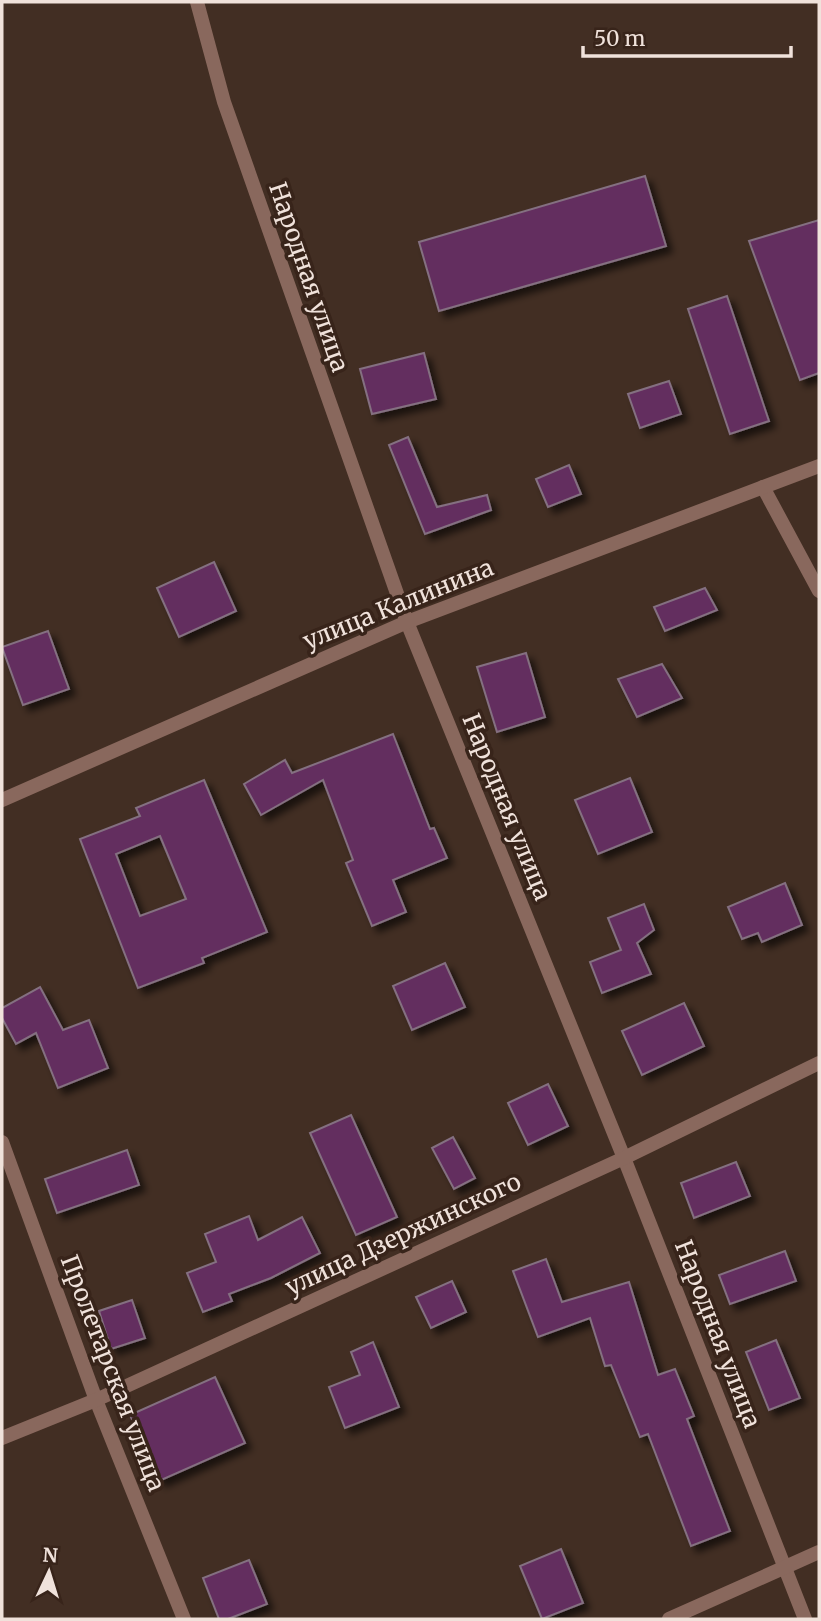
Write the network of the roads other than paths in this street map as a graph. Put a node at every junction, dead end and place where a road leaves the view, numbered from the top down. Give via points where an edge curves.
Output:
1 (197, 2) edge
2 (819, 466) edge
3 (763, 487) junction
4 (819, 591) edge
5 (407, 622) junction
6 (2, 800) edge
7 (819, 1063) edge
8 (2, 1142) edge
9 (625, 1158) junction
10 (96, 1400) junction
11 (2, 1438) edge
12 (819, 1552) edge
13 (785, 1567) junction
14 (184, 1619) edge
15 (669, 1619) edge
16 (805, 1619) edge

1 - 5 street, Народная улица via 224,102
2 - 3 street, улица Калинина
3 - 4 street
3 - 5 street, улица Калинина
5 - 6 street, улица Калинина
5 - 9 street, Народная улица
7 - 9 street, улица Дзержинского
8 - 10 street, Пролетарская улица
9 - 10 street, улица Дзержинского
9 - 13 street, Народная улица
10 - 11 street, улица Дзержинского
10 - 14 street, Пролетарская улица
12 - 13 street
13 - 15 street
13 - 16 street, Народная улица

